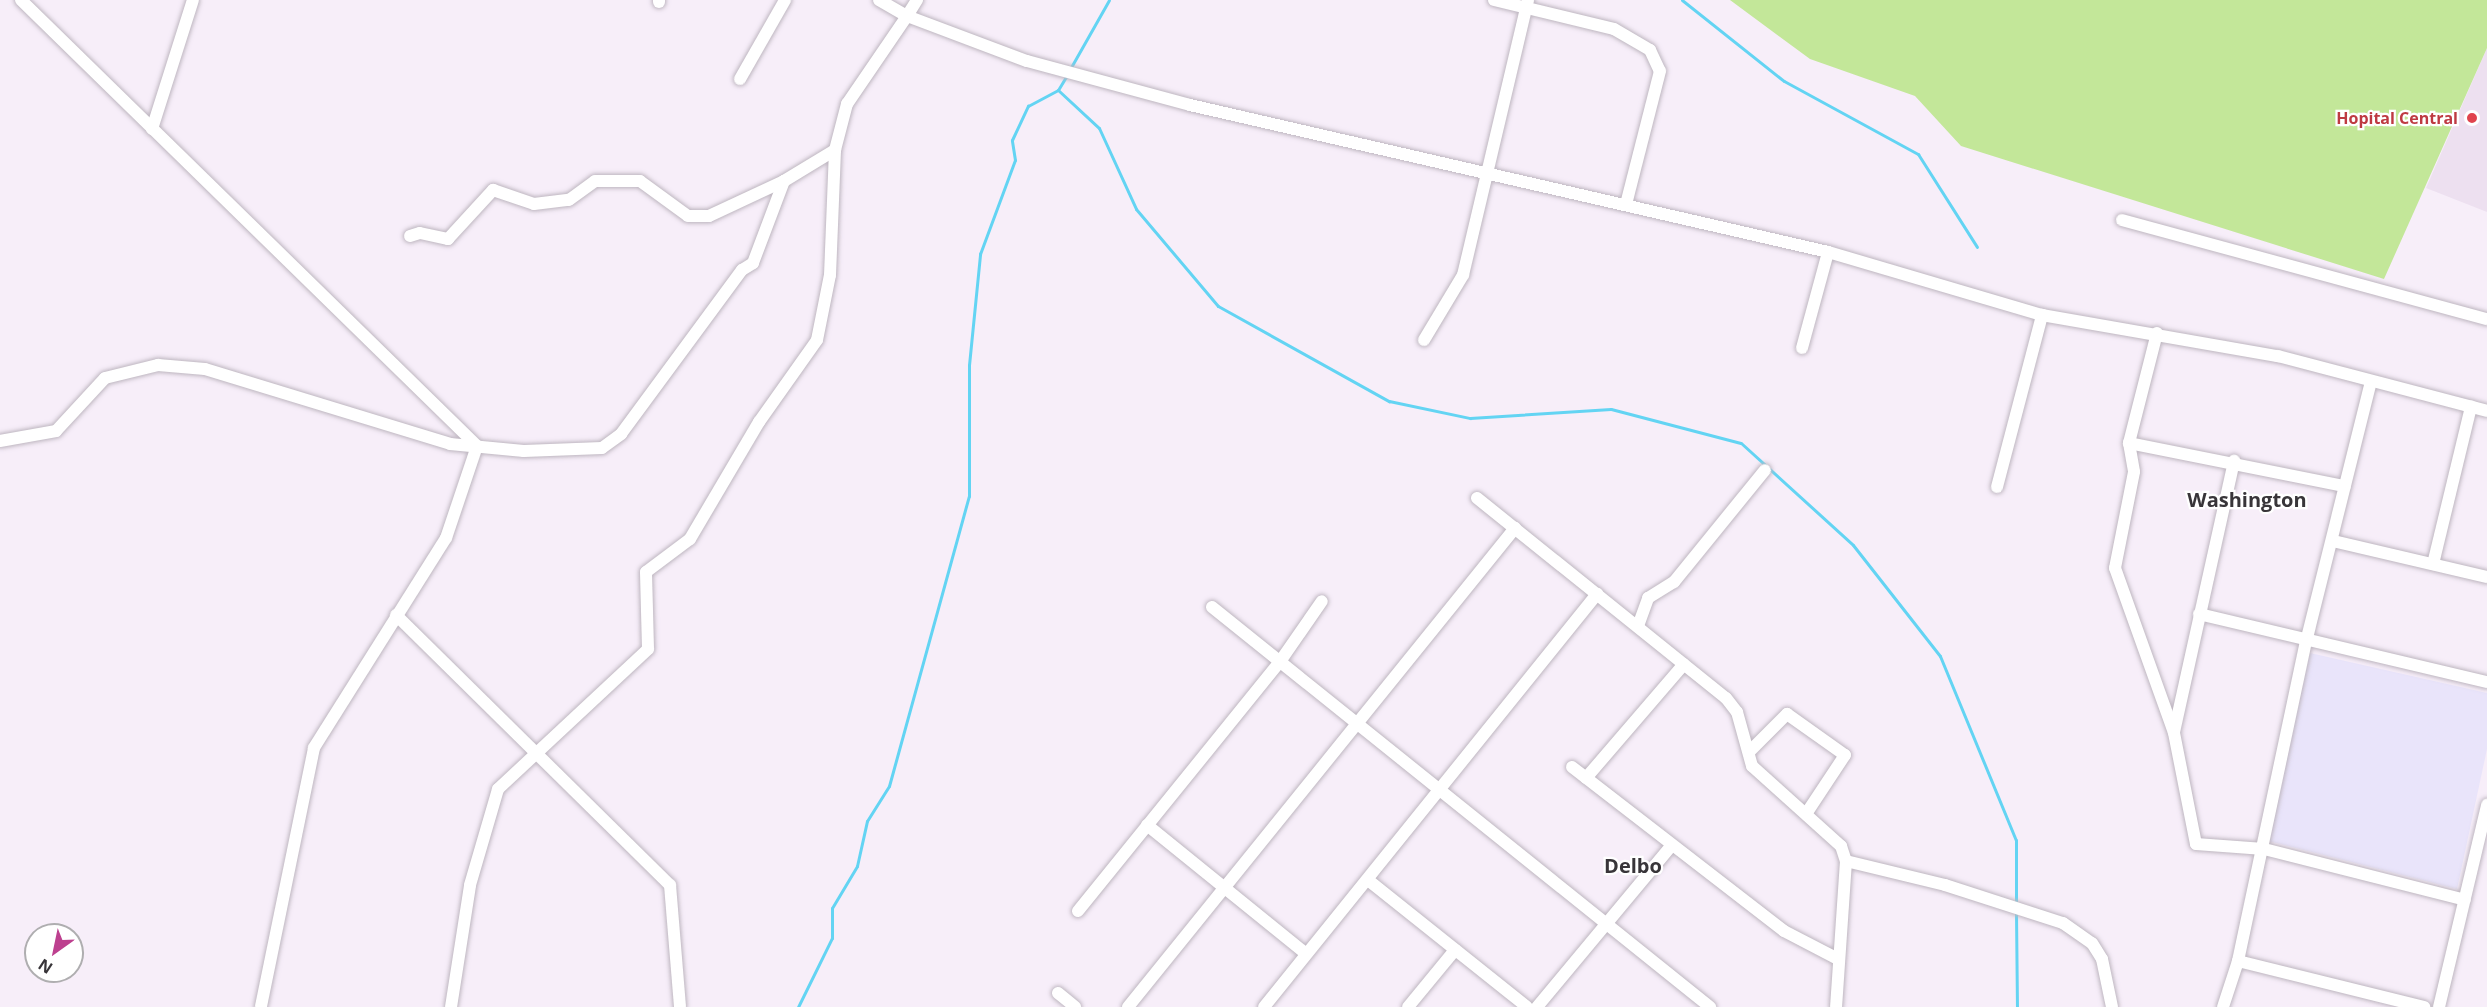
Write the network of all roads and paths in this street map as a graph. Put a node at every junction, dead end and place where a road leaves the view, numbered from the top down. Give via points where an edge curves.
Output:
1 (21, 0) edge
2 (193, 0) edge
3 (785, 0) edge
4 (879, 0) edge
5 (917, 0) edge
6 (1494, 0) edge
7 (1527, 4) edge
8 (907, 16) junction
9 (740, 79) dead end
10 (152, 129) junction
11 (835, 150) junction
12 (1484, 171) junction
13 (784, 181) junction
14 (1626, 204) junction
15 (2122, 220) dead end
16 (410, 236) dead end
17 (1828, 252) junction
18 (2042, 315) junction
19 (2487, 319) edge
20 (2157, 333) junction
21 (1424, 340) dead end
22 (1802, 348) dead end
23 (2371, 382) junction
24 (2471, 407) junction
25 (2487, 411) edge
26 (0, 441) edge
27 (2129, 442) junction
28 (477, 446) junction
29 (2234, 461) junction
30 (1765, 470) dead end
31 (2345, 486) junction
32 (1997, 487) dead end
33 (1477, 498) dead end
34 (1515, 528) junction
35 (2333, 541) junction
36 (2433, 564) junction
37 (2487, 577) edge
38 (1597, 594) junction
39 (1322, 601) dead end
40 (1212, 607) dead end
41 (2199, 614) junction
42 (396, 615) junction
43 (1638, 626) junction
44 (2306, 642) junction
45 (1280, 663) junction
46 (1684, 664) junction
47 (2487, 682) edge
48 (1358, 727) junction
49 (2174, 733) junction
50 (538, 752) junction
51 (1749, 752) junction
52 (1572, 767) dead end
53 (1586, 778) junction
54 (1438, 792) junction
55 (2487, 805) edge
56 (1808, 811) junction
57 (1147, 825) junction
58 (1671, 846) junction
59 (2264, 849) junction
60 (1846, 861) junction
61 (1368, 880) junction
62 (1226, 889) junction
63 (2465, 900) junction
64 (1078, 910) dead end
65 (1605, 925) junction
66 (1455, 950) junction
67 (1304, 952) junction
68 (1838, 958) junction
69 (2238, 961) junction
70 (1059, 993) dead end
71 (261, 1007) edge
72 (451, 1007) edge
73 (680, 1007) edge
74 (1075, 1007) edge
75 (1128, 1007) edge
76 (1264, 1007) edge
77 (1408, 1007) edge
78 (1527, 1007) edge
79 (1537, 1007) edge
80 (1710, 1007) edge
81 (1836, 1007) edge
82 (2112, 1007) edge
83 (2223, 1007) edge
84 (2424, 1007) edge
85 (2439, 1007) edge

1 - 10 street
2 - 10 street
3 - 9 street
4 - 8 street
5 - 8 street
6 - 7 street
7 - 12 street
7 - 14 street via 1614,29 1650,50 1660,70
8 - 11 street via 847,104
8 - 12 street via 1027,61 1190,105
10 - 28 street
11 - 13 street
11 - 50 street via 830,275 817,340 759,422 690,539 646,572 648,649
12 - 14 street
12 - 21 street via 1463,275
13 - 16 street via 709,216 688,216 640,181 595,182 568,200 534,204 493,190 448,239 420,233
13 - 28 street via 753,263 742,270 621,434 602,448 524,451
14 - 17 street
15 - 19 street
17 - 18 street
17 - 22 street
18 - 20 street
18 - 32 street
20 - 23 street
20 - 27 street
23 - 24 street
23 - 31 street
24 - 25 street
24 - 36 street
26 - 28 street via 56,431 105,378 158,365 205,369 450,444
27 - 29 street
27 - 49 street via 2134,472 2115,568
28 - 42 street via 446,538
29 - 31 street
29 - 41 street
30 - 43 street via 1674,582 1648,598
31 - 35 street
33 - 34 street
34 - 38 street
34 - 48 street
35 - 36 street
35 - 44 street
36 - 37 street
38 - 43 street
38 - 54 street
39 - 45 street
40 - 45 street
41 - 44 street
41 - 49 street
42 - 50 street
42 - 71 street via 314,748
43 - 46 street
44 - 47 street
44 - 59 street
45 - 48 street
45 - 57 street
46 - 51 street via 1737,712
46 - 53 street
48 - 54 street
48 - 62 street
49 - 59 street via 2196,844
50 - 72 street via 498,789 490,806 470,885
50 - 73 street via 670,885
51 - 56 street via 1764,780
51 - 56 street via 1787,714 1845,755
52 - 53 street
53 - 58 street
54 - 61 street
54 - 65 street
55 - 63 street
56 - 60 street via 1834,837
57 - 62 street
57 - 64 street
58 - 65 street
58 - 68 street via 1784,931
59 - 63 street
59 - 69 street
60 - 68 street
60 - 82 street via 1955,888 2070,927 2102,959
61 - 66 street
61 - 67 street
62 - 67 street
62 - 75 street
63 - 85 street
65 - 79 street
65 - 80 street
66 - 77 street
66 - 78 street
67 - 76 street
68 - 81 street
69 - 83 street
69 - 84 street
70 - 74 street

